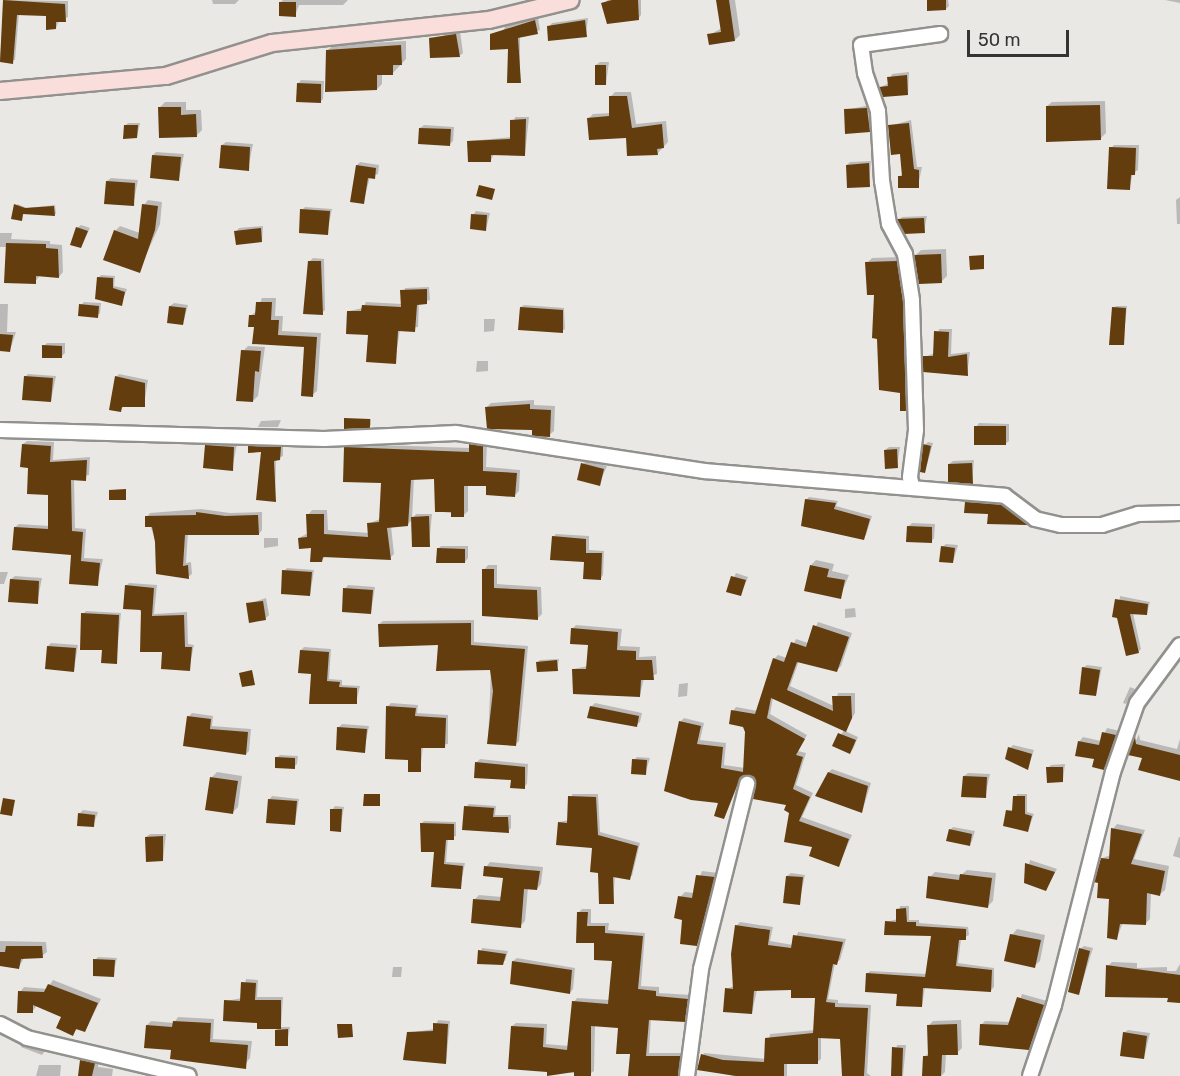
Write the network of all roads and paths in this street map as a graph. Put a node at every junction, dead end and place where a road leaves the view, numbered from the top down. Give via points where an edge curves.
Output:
1 (571, 0) edge
2 (940, 34) dead end
3 (0, 91) edge
4 (0, 430) edge
5 (912, 486) junction
6 (1180, 513) edge
7 (1180, 645) edge
8 (747, 784) dead end
9 (0, 1024) edge
10 (189, 1076) edge
11 (687, 1076) edge
12 (1030, 1076) edge

1 - 3 main road via 489,20 272,44 165,76
2 - 5 street via 861,45 878,111 889,224 905,254 912,300 916,430
4 - 5 street via 324,439 456,433 704,471
5 - 6 street via 1005,495 1035,519 1061,525 1102,525 1138,514
7 - 12 street via 1137,703 1120,753 1054,1005
8 - 11 street via 701,969
9 - 10 street via 27,1038

